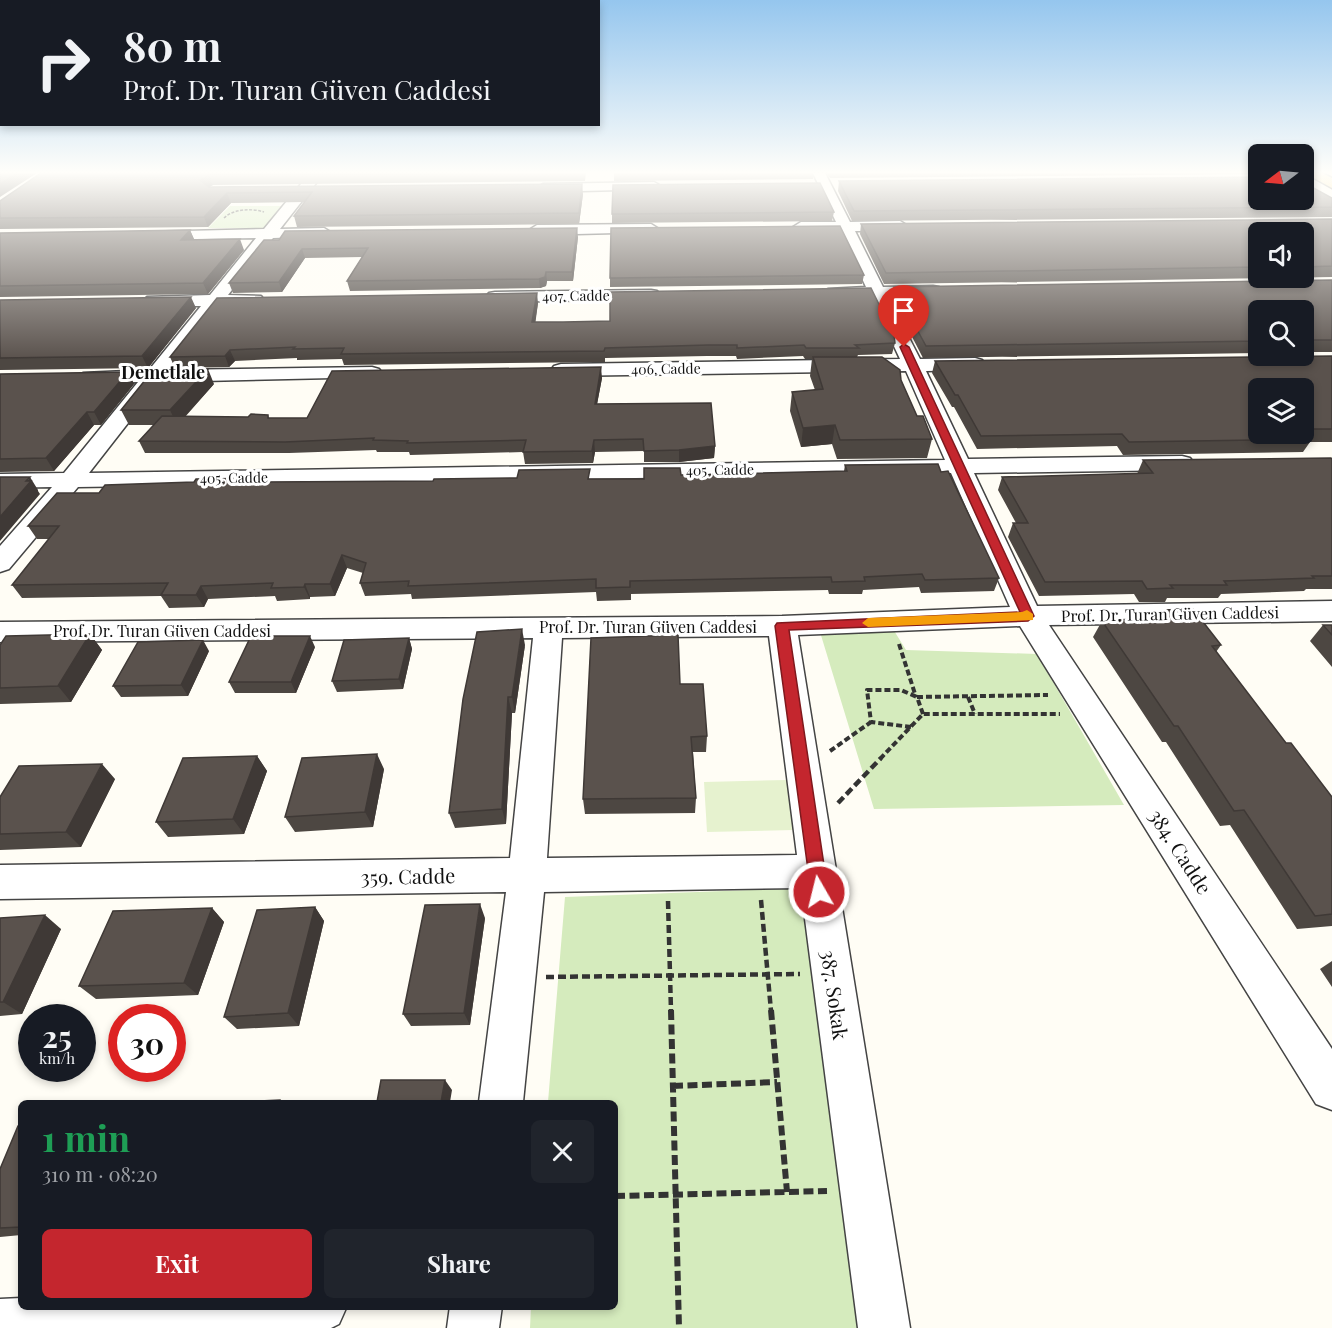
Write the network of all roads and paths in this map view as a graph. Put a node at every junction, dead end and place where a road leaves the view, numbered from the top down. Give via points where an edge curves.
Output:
1 (258, 235) edge
2 (850, 235) edge
3 (950, 291) edge
4 (878, 292) junction
5 (819, 293) edge
6 (665, 295) edge
7 (475, 297) edge
8 (214, 300) junction
9 (273, 300) edge
10 (131, 302) edge
11 (997, 364) edge
12 (913, 365) junction
13 (545, 370) edge
14 (390, 373) edge
15 (152, 376) junction
16 (70, 377) edge
17 (1200, 463) edge
18 (961, 466) junction
19 (71, 480) junction
20 (0, 481) edge
21 (0, 563) edge
22 (1332, 611) edge
23 (1028, 616) junction
24 (782, 626) junction
25 (548, 628) junction
26 (0, 632) edge
27 (896, 635) dead end
28 (1053, 695) dead end
29 (917, 697) junction
30 (968, 697) junction
31 (923, 714) junction
32 (975, 714) junction
33 (1062, 714) dead end
34 (871, 722) junction
35 (911, 727) junction
36 (802, 772) junction
37 (811, 832) junction
38 (758, 872) junction
39 (816, 872) junction
40 (667, 873) junction
41 (527, 876) junction
42 (0, 882) edge
43 (831, 974) junction
44 (671, 975) junction
45 (767, 975) junction
46 (516, 977) junction
47 (777, 1082) junction
48 (673, 1086) junction
49 (1332, 1088) edge
50 (501, 1100) edge
51 (864, 1190) junction
52 (787, 1192) junction
53 (674, 1194) junction
54 (618, 1196) edge
55 (271, 1310) edge
56 (476, 1310) edge
57 (110, 1323) edge
58 (0, 1325) edge
59 (474, 1328) edge
60 (679, 1328) edge
61 (884, 1328) edge

1 - 8 street
2 - 4 street, 384. Cadde
3 - 4 street
4 - 5 street
4 - 12 street, 384. Cadde
6 - 7 street, 407. Cadde
8 - 9 street
8 - 10 street
8 - 15 street
11 - 12 street, 406. Cadde
12 - 13 street, 406. Cadde
12 - 18 street, 384. Cadde
14 - 15 street
15 - 16 street
15 - 19 street
17 - 18 street, 405. Cadde
18 - 19 street, 405. Cadde
18 - 23 street, 384. Cadde
19 - 20 street, 405. Cadde
19 - 21 street
22 - 23 street, Prof. Dr. Turan Güven Caddesi
23 - 24 street, Prof. Dr. Turan Güven Caddesi
23 - 49 street, 384. Cadde
24 - 25 street, Prof. Dr. Turan Güven Caddesi
24 - 36 street, 387. Sokak
25 - 26 street, Prof. Dr. Turan Güven Caddesi
25 - 41 street
27 - 29 path
28 - 30 path
29 - 30 path
29 - 31 path
29 - 34 path via 901,690 867,690
30 - 32 path
31 - 32 path
31 - 35 path
32 - 33 path
34 - 35 path
34 - 36 path
35 - 37 path
36 - 37 street, 387. Sokak
37 - 39 street, 387. Sokak
38 - 39 street, 359. Cadde
38 - 40 street, 359. Cadde
38 - 45 path
39 - 43 street, 387. Sokak
40 - 41 street, 359. Cadde
40 - 44 path
41 - 42 street, 359. Cadde
41 - 46 street
43 - 45 path
43 - 51 street, 387. Sokak
44 - 45 path
44 - 46 path
44 - 48 path
45 - 47 path
46 - 50 street
47 - 48 path
47 - 52 path
48 - 53 path
51 - 52 path
51 - 61 street, 387. Sokak
52 - 53 path
53 - 54 path
53 - 60 path
55 - 57 street
56 - 59 street
57 - 58 street

